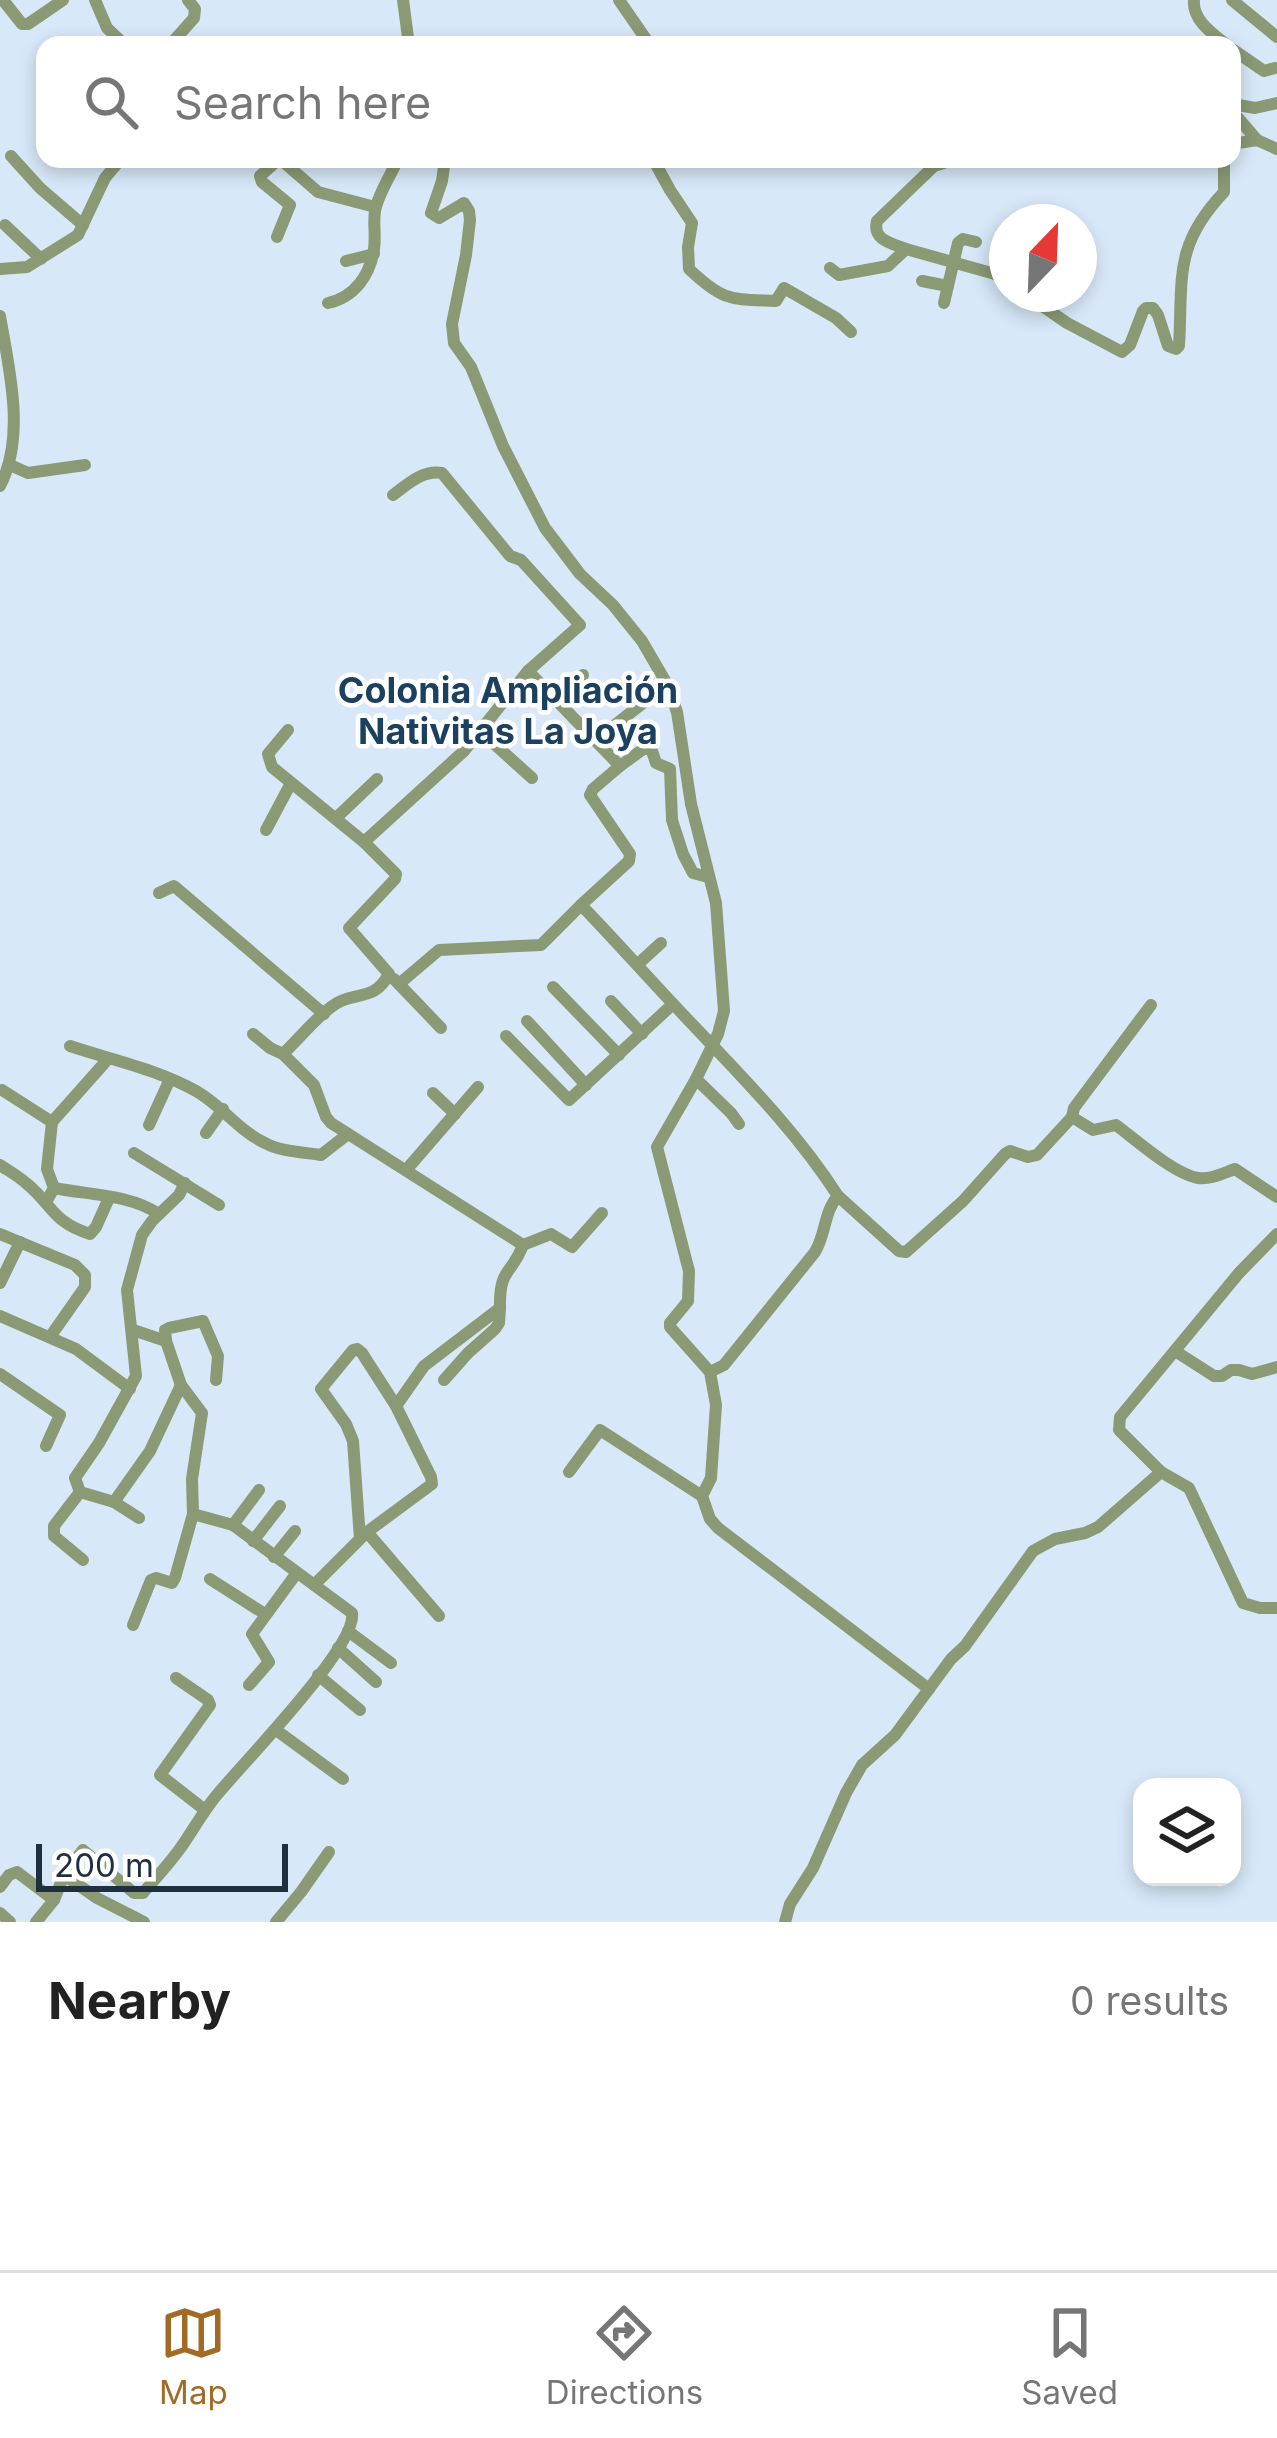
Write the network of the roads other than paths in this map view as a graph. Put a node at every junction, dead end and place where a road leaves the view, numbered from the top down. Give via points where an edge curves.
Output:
1 (3, 0) edge
2 (63, 0) edge
3 (95, 0) edge
4 (188, 0) edge
5 (403, 0) edge
6 (619, 0) edge
7 (1232, 0) edge
8 (1194, 1) edge
9 (115, 36) edge
10 (178, 36) edge
11 (409, 36) edge
12 (644, 36) edge
13 (1216, 36) edge
14 (1277, 37) edge
15 (1241, 55) edge
16 (1275, 68) edge
17 (1277, 103) edge
18 (1241, 106) edge
19 (1241, 120) edge
20 (1257, 140) junction
21 (1241, 143) edge
22 (1277, 149) edge
23 (11, 156) dead end
24 (113, 168) edge
25 (269, 168) edge
26 (290, 168) edge
27 (394, 168) edge
28 (444, 168) edge
29 (658, 168) edge
30 (932, 168) edge
31 (1224, 168) edge
32 (375, 207) junction
33 (5, 224) dead end
34 (83, 225) junction
35 (277, 237) dead end
36 (976, 242) dead end
37 (906, 249) junction
38 (374, 254) junction
39 (40, 259) junction
40 (346, 261) dead end
41 (953, 263) junction
42 (830, 268) dead end
43 (0, 269) edge
44 (989, 272) edge
45 (922, 281) dead end
46 (948, 286) junction
47 (328, 303) dead end
48 (944, 303) dead end
49 (1050, 312) edge
50 (0, 316) edge
51 (850, 332) dead end
52 (85, 465) dead end
53 (4, 475) edge
54 (393, 495) dead end
55 (528, 671) junction
56 (583, 675) dead end
57 (667, 684) junction
58 (556, 698) junction
59 (288, 730) dead end
60 (481, 732) junction
61 (596, 740) junction
62 (620, 766) junction
63 (532, 778) dead end
64 (377, 779) dead end
65 (291, 783) junction
66 (336, 818) junction
67 (266, 830) dead end
68 (364, 842) junction
69 (708, 877) junction
70 (159, 893) dead end
71 (581, 905) junction
72 (661, 944) dead end
73 (638, 964) junction
74 (394, 979) junction
75 (553, 987) dead end
76 (611, 1001) dead end
77 (674, 1004) junction
78 (1151, 1005) dead end
79 (324, 1014) junction
80 (527, 1022) dead end
81 (441, 1028) dead end
82 (253, 1034) dead end
83 (642, 1034) junction
84 (506, 1036) dead end
85 (712, 1044) junction
86 (70, 1046) dead end
87 (284, 1054) junction
88 (619, 1055) junction
89 (109, 1059) junction
90 (696, 1078) junction
91 (170, 1079) junction
92 (586, 1085) junction
93 (478, 1087) dead end
94 (2, 1090) edge
95 (434, 1093) dead end
96 (223, 1109) junction
97 (455, 1114) junction
98 (1072, 1118) junction
99 (52, 1121) junction
100 (739, 1124) dead end
101 (149, 1125) dead end
102 (206, 1133) dead end
103 (348, 1134) junction
104 (134, 1153) dead end
105 (0, 1165) edge
106 (407, 1168) junction
107 (185, 1183) junction
108 (53, 1188) junction
109 (838, 1196) junction
110 (1277, 1197) edge
111 (109, 1198) junction
112 (46, 1202) junction
113 (219, 1204) dead end
114 (159, 1214) junction
115 (602, 1214) dead end
116 (0, 1234) edge
117 (1277, 1234) edge
118 (20, 1242) junction
119 (523, 1245) junction
120 (0, 1282) edge
121 (500, 1308) junction
122 (0, 1316) edge
123 (133, 1330) junction
124 (50, 1337) junction
125 (166, 1341) junction
126 (1174, 1351) junction
127 (1277, 1367) edge
128 (710, 1372) junction
129 (0, 1374) edge
130 (216, 1379) dead end
131 (444, 1380) dead end
132 (181, 1385) junction
133 (130, 1389) junction
134 (396, 1406) junction
135 (46, 1446) dead end
136 (569, 1472) dead end
137 (1161, 1472) junction
138 (259, 1490) dead end
139 (80, 1492) junction
140 (702, 1496) junction
141 (114, 1502) junction
142 (280, 1506) dead end
143 (193, 1514) junction
144 (139, 1518) dead end
145 (233, 1525) junction
146 (296, 1531) dead end
147 (364, 1536) junction
148 (253, 1541) junction
149 (274, 1556) junction
150 (82, 1560) dead end
151 (296, 1574) junction
152 (210, 1579) dead end
153 (314, 1585) junction
154 (1277, 1608) edge
155 (265, 1614) junction
156 (439, 1616) dead end
157 (133, 1625) dead end
158 (348, 1631) junction
159 (338, 1648) junction
160 (391, 1663) dead end
161 (318, 1675) junction
162 (176, 1678) dead end
163 (376, 1682) dead end
164 (249, 1685) dead end
165 (929, 1689) junction
166 (360, 1710) dead end
167 (276, 1730) junction
168 (343, 1779) dead end
169 (205, 1810) junction
170 (329, 1852) dead end
171 (64, 1874) junction
172 (0, 1887) edge
173 (54, 1900) junction
174 (0, 1913) edge
175 (10, 1922) edge
176 (36, 1922) edge
177 (144, 1922) edge
178 (275, 1922) edge
179 (785, 1922) edge

1 - 2 street via 28,25
3 - 9 street
4 - 10 street via 194,18
5 - 11 street
6 - 12 street
7 - 14 street
8 - 13 street
15 - 16 street via 1264,71
17 - 18 street
19 - 20 street
20 - 21 street
20 - 22 street
23 - 34 street
24 - 34 street
25 - 35 street via 262,182 290,205
26 - 32 street via 318,192
27 - 32 street
28 - 57 street via 431,213 439,218 464,203 470,220 454,343 545,528 643,641
29 - 51 street via 692,223 689,269 712,291 776,301 784,288
30 - 37 street via 877,221 880,238
31 - 49 street via 1224,192 1196,224 1184,257 1176,349 1153,308 1143,311 1122,352
32 - 38 street
33 - 39 street
34 - 39 street
36 - 41 street via 960,240
37 - 41 street
37 - 42 street via 888,266 839,275
38 - 40 street
38 - 47 street via 354,292
39 - 43 street
41 - 44 street
41 - 46 street
45 - 46 street
46 - 48 street
50 - 53 street via 11,394
52 - 53 street
54 - 55 street via 442,473 578,622
55 - 58 street
55 - 60 street
56 - 58 street
57 - 61 street
57 - 69 street
58 - 61 street
59 - 65 street via 268,754
60 - 63 street
60 - 68 street
61 - 62 street
62 - 69 street via 646,747 670,769 676,837 693,873
62 - 71 street via 590,795 629,861
64 - 66 street
65 - 66 street
65 - 67 street
66 - 68 street
68 - 74 street via 397,874 349,928
69 - 85 street via 724,1000
70 - 79 street via 174,886
71 - 73 street
71 - 74 street via 541,945 440,950
72 - 73 street
73 - 77 street
74 - 79 street
74 - 81 street
75 - 88 street
76 - 83 street
77 - 83 street
77 - 85 street
78 - 98 street
79 - 87 street
80 - 92 street
82 - 87 street
83 - 88 street
84 - 92 street via 569,1100
85 - 90 street
85 - 109 street
86 - 89 street
87 - 103 street via 318,1091 326,1117
88 - 92 street
89 - 91 street
89 - 99 street
90 - 100 street
90 - 128 street via 657,1154 689,1271 688,1301 670,1327
91 - 96 street
91 - 101 street
93 - 97 street
94 - 99 street
95 - 97 street
96 - 102 street
96 - 103 street via 280,1149 321,1155
97 - 106 street
98 - 109 street via 1037,1155 1005,1154 906,1252
98 - 110 street via 1093,1130 1116,1125 1196,1178 1235,1169
99 - 108 street via 46,1160
103 - 106 street
104 - 107 street
105 - 112 street
106 - 119 street
107 - 113 street
107 - 114 street
108 - 111 street
108 - 112 street
109 - 128 street via 815,1252
111 - 112 street via 90,1234 53,1215
111 - 114 street
114 - 123 street via 132,1268
115 - 119 street via 572,1247 550,1234
116 - 118 street
117 - 126 street
118 - 120 street
118 - 124 street via 85,1275 86,1287
119 - 121 street via 502,1278
121 - 131 street via 495,1329
121 - 134 street via 424,1366
122 - 124 street
123 - 125 street
123 - 133 street
124 - 133 street
125 - 130 street via 165,1330 202,1321 218,1356
125 - 132 street
126 - 127 street via 1214,1376
126 - 137 street via 1118,1424
128 - 140 street via 716,1405 711,1478
129 - 135 street via 60,1415
132 - 141 street
132 - 143 street via 202,1413
133 - 139 street via 75,1478
134 - 147 street via 431,1484
134 - 147 street via 357,1349 321,1389 352,1441
136 - 140 street via 600,1430
137 - 154 street via 1189,1488 1244,1603
137 - 165 street via 1098,1526 1033,1550
138 - 145 street
139 - 141 street
139 - 150 street via 53,1532
140 - 165 street via 718,1528
141 - 144 street
142 - 148 street
143 - 145 street
143 - 157 street via 172,1583 151,1580
145 - 148 street
146 - 149 street
147 - 153 street
147 - 156 street
148 - 149 street
149 - 151 street
151 - 153 street
151 - 155 street
152 - 155 street
153 - 158 street via 355,1617
155 - 164 street via 253,1634 269,1662
158 - 159 street
158 - 160 street
159 - 161 street
159 - 163 street
161 - 166 street
161 - 167 street
162 - 169 street via 210,1705 160,1775
165 - 179 street via 862,1765
167 - 168 street
167 - 169 street
169 - 171 street via 143,1893 82,1850
170 - 178 street
171 - 173 street
171 - 177 street
172 - 173 street via 17,1872
173 - 176 street
174 - 175 street

